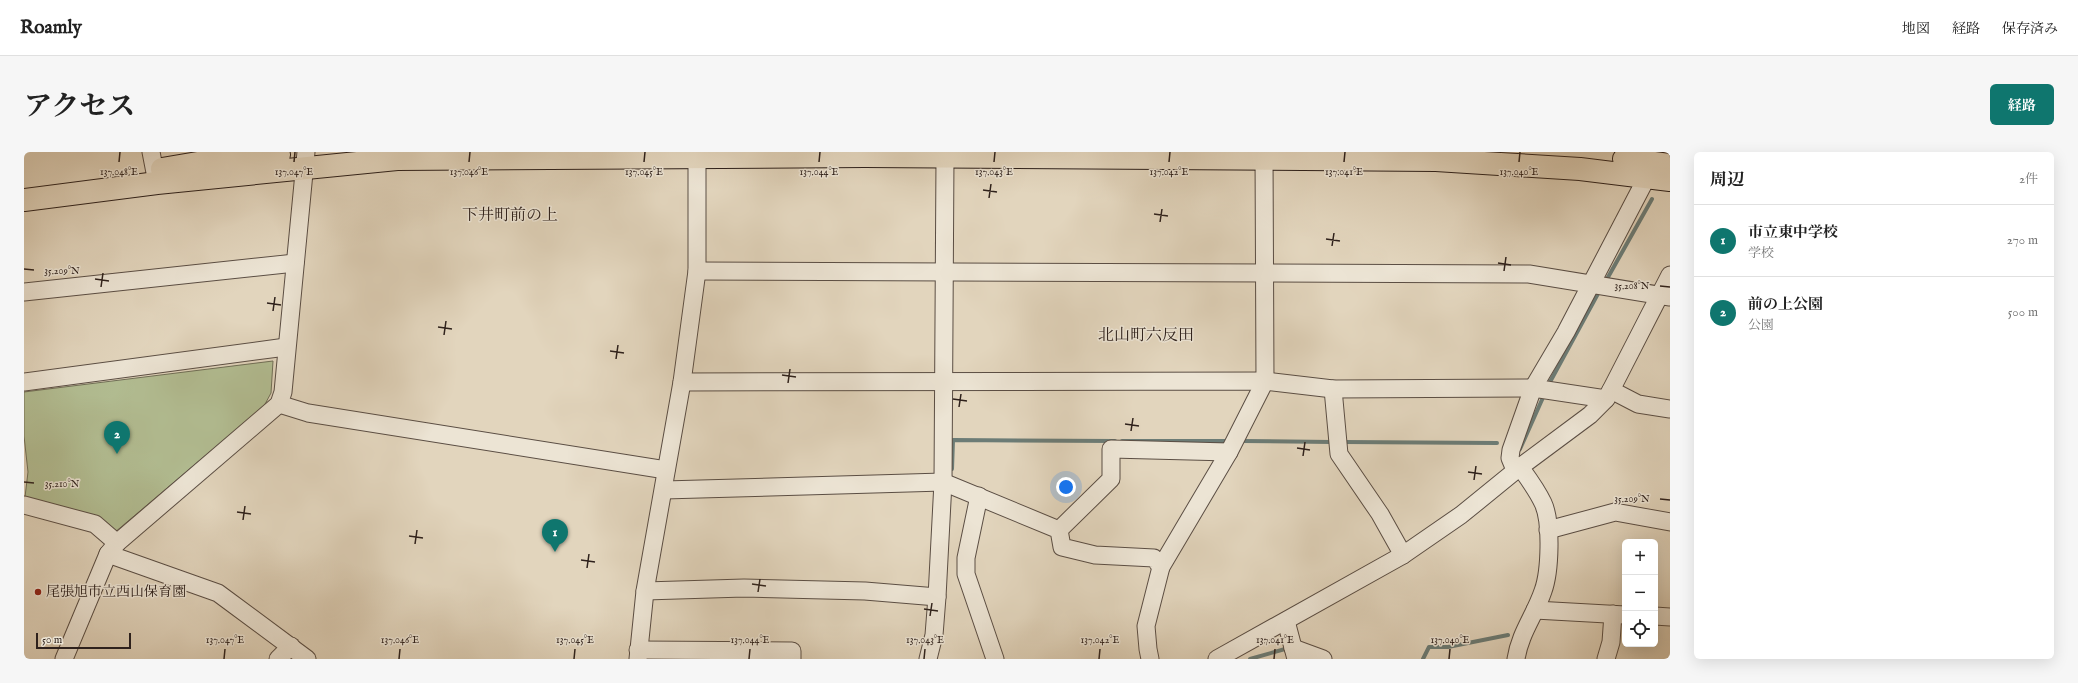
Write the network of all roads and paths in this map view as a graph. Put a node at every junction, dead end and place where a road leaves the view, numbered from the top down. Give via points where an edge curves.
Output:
1 (1553, 152) edge
2 (697, 155) edge
3 (1264, 155) edge
4 (308, 156) edge
5 (945, 157) junction
6 (1670, 165) edge
7 (154, 168) edge
8 (1647, 177) junction
9 (1670, 180) edge
10 (24, 186) edge
11 (24, 200) edge
12 (295, 263) junction
13 (697, 271) junction
14 (946, 271) junction
15 (1265, 272) junction
16 (1670, 274) edge
17 (1592, 284) junction
18 (24, 292) edge
19 (1664, 296) edge
20 (286, 348) junction
21 (1264, 381) junction
22 (24, 382) edge
23 (682, 382) junction
24 (944, 382) junction
25 (1533, 388) junction
26 (1333, 389) junction
27 (1609, 394) junction
28 (279, 404) junction
29 (1670, 409) edge
30 (1229, 452) junction
31 (1518, 468) junction
32 (666, 470) junction
33 (943, 482) junction
34 (664, 490) junction
35 (979, 496) junction
36 (24, 505) edge
37 (1670, 522) edge
38 (1059, 530) junction
39 (1548, 530) junction
40 (113, 549) junction
41 (1403, 555) junction
42 (1161, 567) junction
43 (645, 591) junction
44 (937, 597) junction
45 (1535, 610) junction
46 (1619, 614) edge
47 (1658, 616) edge
48 (1670, 617) edge
49 (1286, 621) junction
50 (291, 646) junction
51 (1295, 653) edge
52 (638, 655) edge
53 (1235, 655) edge
54 (64, 659) edge
55 (278, 659) edge
56 (307, 659) edge
57 (792, 659) edge
58 (928, 659) edge
59 (995, 659) edge
60 (1150, 659) edge
61 (1217, 659) edge
62 (1323, 659) edge
63 (1516, 659) edge
64 (1606, 659) edge

1 - 6 main road
2 - 4 main road via 397,159
2 - 5 main road
2 - 13 street
3 - 5 main road
3 - 8 main road via 1327,160 1508,163
3 - 15 street
4 - 7 main road
4 - 12 street
5 - 14 street
7 - 10 main road
7 - 11 main road
8 - 9 main road
8 - 17 street
12 - 18 street
12 - 20 street
13 - 14 street
13 - 23 street
14 - 15 street
14 - 24 street
15 - 17 street via 1529,274
15 - 21 street
16 - 19 street
17 - 19 street
17 - 25 street
19 - 27 street
20 - 22 street
20 - 28 street via 283,392
21 - 24 street
21 - 26 street
21 - 30 street
23 - 24 street
23 - 32 street
24 - 33 street
25 - 26 street
25 - 27 street
25 - 31 street via 1511,450 1510,458
26 - 41 street via 1339,454 1380,514
27 - 29 street via 1638,404
27 - 31 street via 1590,415
28 - 32 street via 308,413
28 - 40 street
30 - 38 street via 1111,448 1111,479
30 - 42 street
31 - 39 street via 1544,504
31 - 41 street via 1461,515
32 - 34 street
33 - 34 street
33 - 35 street
33 - 44 street
34 - 43 street
35 - 38 street
35 - 59 street via 966,558 966,574
36 - 40 street via 95,524
37 - 39 street via 1615,512
38 - 42 street via 1062,547 1095,555 1154,558
39 - 45 street via 1548,569
40 - 50 street via 218,593
40 - 54 street
41 - 49 street
42 - 60 street via 1146,626
43 - 44 street via 744,588 865,591
43 - 52 street
44 - 58 street via 934,635
45 - 46 street
45 - 63 street via 1518,642
46 - 64 street
47 - 48 street
49 - 51 street
49 - 53 street
50 - 55 street
50 - 56 street
51 - 62 street
52 - 57 street via 792,650
53 - 61 street

